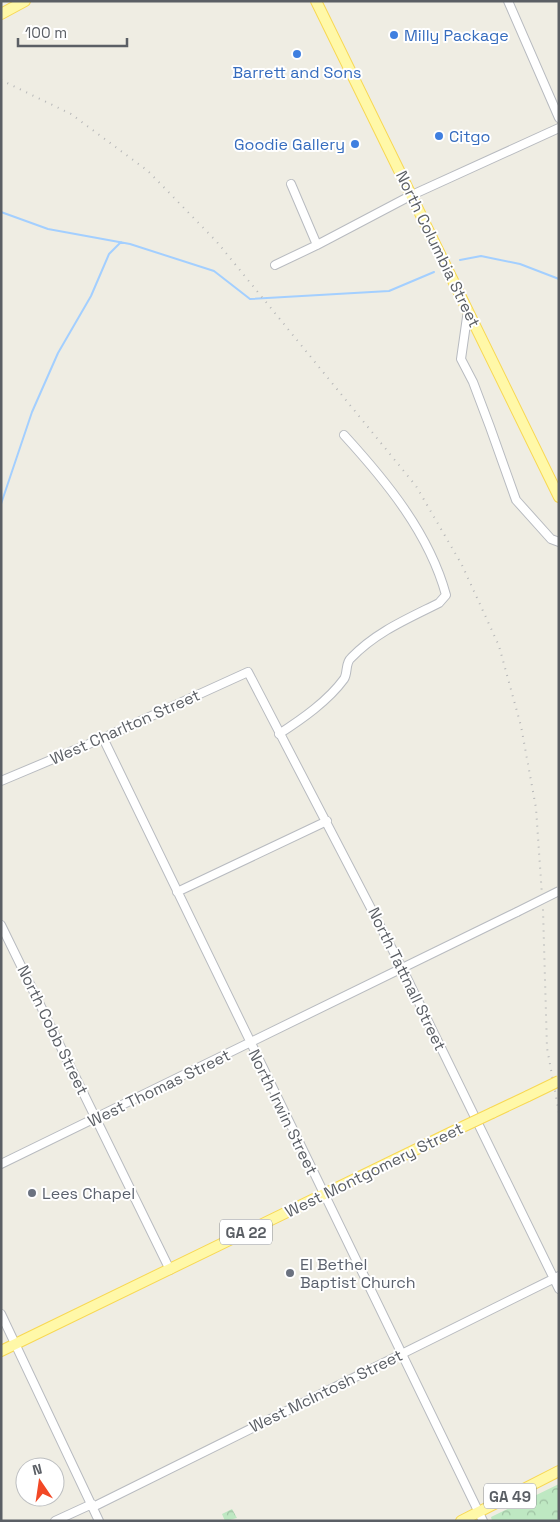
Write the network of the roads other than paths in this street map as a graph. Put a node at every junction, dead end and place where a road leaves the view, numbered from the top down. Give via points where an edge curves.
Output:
1 (25, 1) edge
2 (316, 1) edge
3 (508, 1) edge
4 (14, 4) edge
5 (1, 14) edge
6 (555, 100) edge
7 (559, 118) edge
8 (559, 128) edge
9 (291, 184) dead end
10 (412, 195) junction
11 (317, 245) junction
12 (275, 265) dead end
13 (468, 310) junction
14 (344, 435) dead end
15 (559, 497) edge
16 (559, 542) edge
17 (248, 672) joint
18 (279, 734) junction
19 (103, 738) junction
20 (1, 781) edge
21 (327, 821) junction
22 (177, 892) junction
23 (559, 892) edge
24 (1, 924) edge
25 (402, 968) junction
26 (249, 1043) junction
27 (559, 1082) edge
28 (97, 1119) junction
29 (1, 1164) edge
30 (323, 1195) junction
31 (170, 1270) junction
32 (556, 1277) edge
33 (559, 1289) edge
34 (1, 1314) edge
35 (16, 1345) junction
36 (1, 1351) edge
37 (401, 1354) junction
38 (559, 1471) edge
39 (92, 1505) junction
40 (481, 1516) edge
41 (55, 1521) edge
42 (100, 1521) edge
43 (461, 1521) edge

1 - 4 main road
2 - 10 main road, North Columbia Street
3 - 6 street
4 - 5 main road
6 - 7 street
8 - 10 street
9 - 11 street
10 - 11 street
10 - 13 main road, North Columbia Street
11 - 12 street
13 - 15 main road, North Columbia Street
13 - 16 street via 460,359 487,418 516,500 551,539
14 - 18 street via 387,484 412,522 446,595 439,603 372,638 348,660 345,677 335,688 306,716
17 - 18 street, North Tattnall Street
17 - 19 street, West Charlton Street
18 - 21 street, North Tattnall Street
19 - 20 street, West Charlton Street
19 - 22 street, North Irwin Street
21 - 22 street
21 - 25 street, North Tattnall Street
22 - 26 street, North Irwin Street
23 - 25 street, West Thomas Street, bridge
24 - 28 street, North Cobb Street
25 - 26 street, West Thomas Street
25 - 32 street, North Tattnall Street
26 - 28 street, West Thomas Street
26 - 30 street, North Irwin Street
27 - 30 main road, West Montgomery Street / GA 22, bridge
28 - 29 street, West Thomas Street
28 - 31 street, North Cobb Street
30 - 31 main road, West Montgomery Street / GA 22
30 - 37 street, North Irwin Street
31 - 35 main road, West Montgomery Street / GA 22
32 - 33 street, North Tattnall Street
32 - 37 street, West McIntosh Street
34 - 35 street
35 - 36 main road, West Montgomery Street / GA 22
35 - 39 street
37 - 39 street, West McIntosh Street
37 - 40 street, North Irwin Street
38 - 40 main road, GA 49
39 - 41 street, West McIntosh Street
39 - 42 street
40 - 43 main road, GA 49

